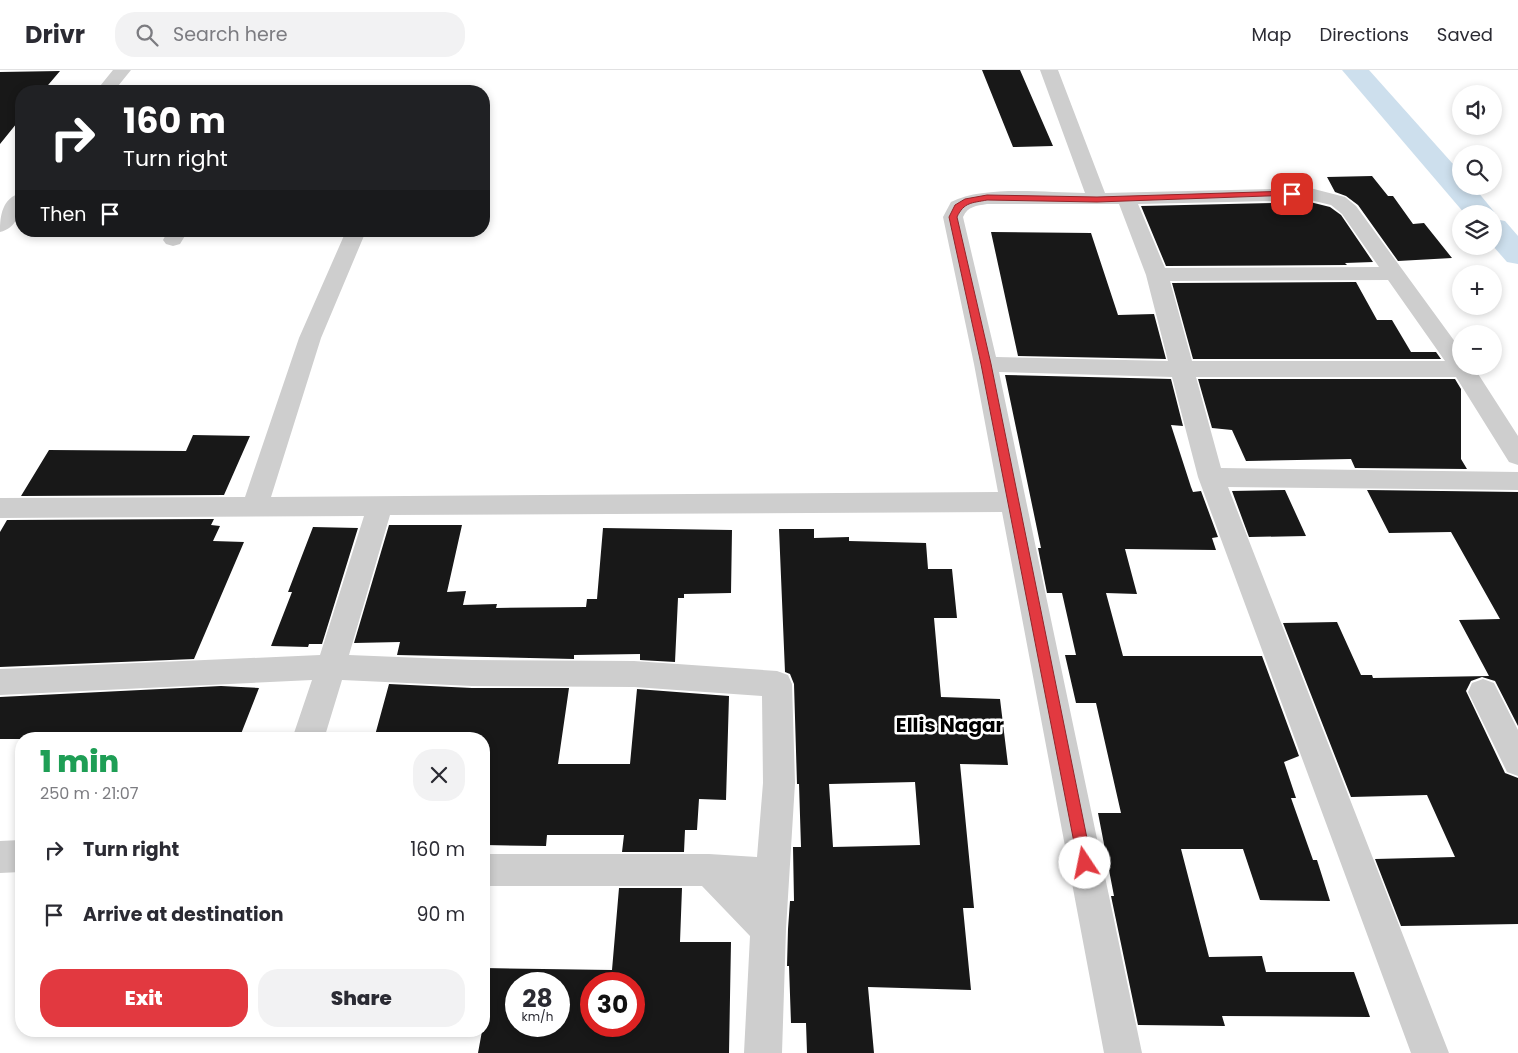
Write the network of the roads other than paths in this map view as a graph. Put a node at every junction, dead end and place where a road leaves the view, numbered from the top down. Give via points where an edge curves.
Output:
1 (122, 70) edge
2 (1049, 70) edge
3 (110, 85) edge
4 (1126, 198) junction
5 (1097, 199) junction
6 (15, 207) edge
7 (0, 226) edge
8 (353, 237) edge
9 (1394, 273) junction
10 (1157, 275) junction
11 (1452, 354) edge
12 (986, 364) junction
13 (1452, 369) edge
14 (1181, 370) junction
15 (1467, 375) edge
16 (1518, 456) edge
17 (1211, 477) junction
18 (1518, 481) edge
19 (1013, 502) junction
20 (380, 506) junction
21 (256, 507) junction
22 (0, 508) edge
23 (333, 667) junction
24 (0, 682) edge
25 (1483, 692) dead end
26 (310, 732) edge
27 (1518, 762) edge
28 (15, 856) edge
29 (0, 857) edge
30 (490, 870) edge
31 (709, 870) junction
32 (772, 874) junction
33 (768, 929) junction
34 (763, 1053) edge
35 (1123, 1053) edge
36 (1430, 1053) edge

1 - 3 street
2 - 5 street
4 - 5 street
4 - 9 street via 1324,196 1349,210
4 - 10 street
5 - 12 street via 987,198 958,206 953,217
6 - 7 street
8 - 21 street via 310,338
9 - 10 street
9 - 11 street
10 - 14 street
12 - 14 street
12 - 19 street
13 - 14 street
14 - 17 street
15 - 16 street
17 - 18 street
17 - 36 street
19 - 20 street
19 - 35 street
20 - 21 street
20 - 23 street
21 - 22 street
23 - 24 street
23 - 26 street
23 - 32 street via 472,673 634,674 777,684 779,783
25 - 27 street
28 - 29 street
30 - 31 street
31 - 32 street
31 - 33 street
32 - 33 street
33 - 34 street

